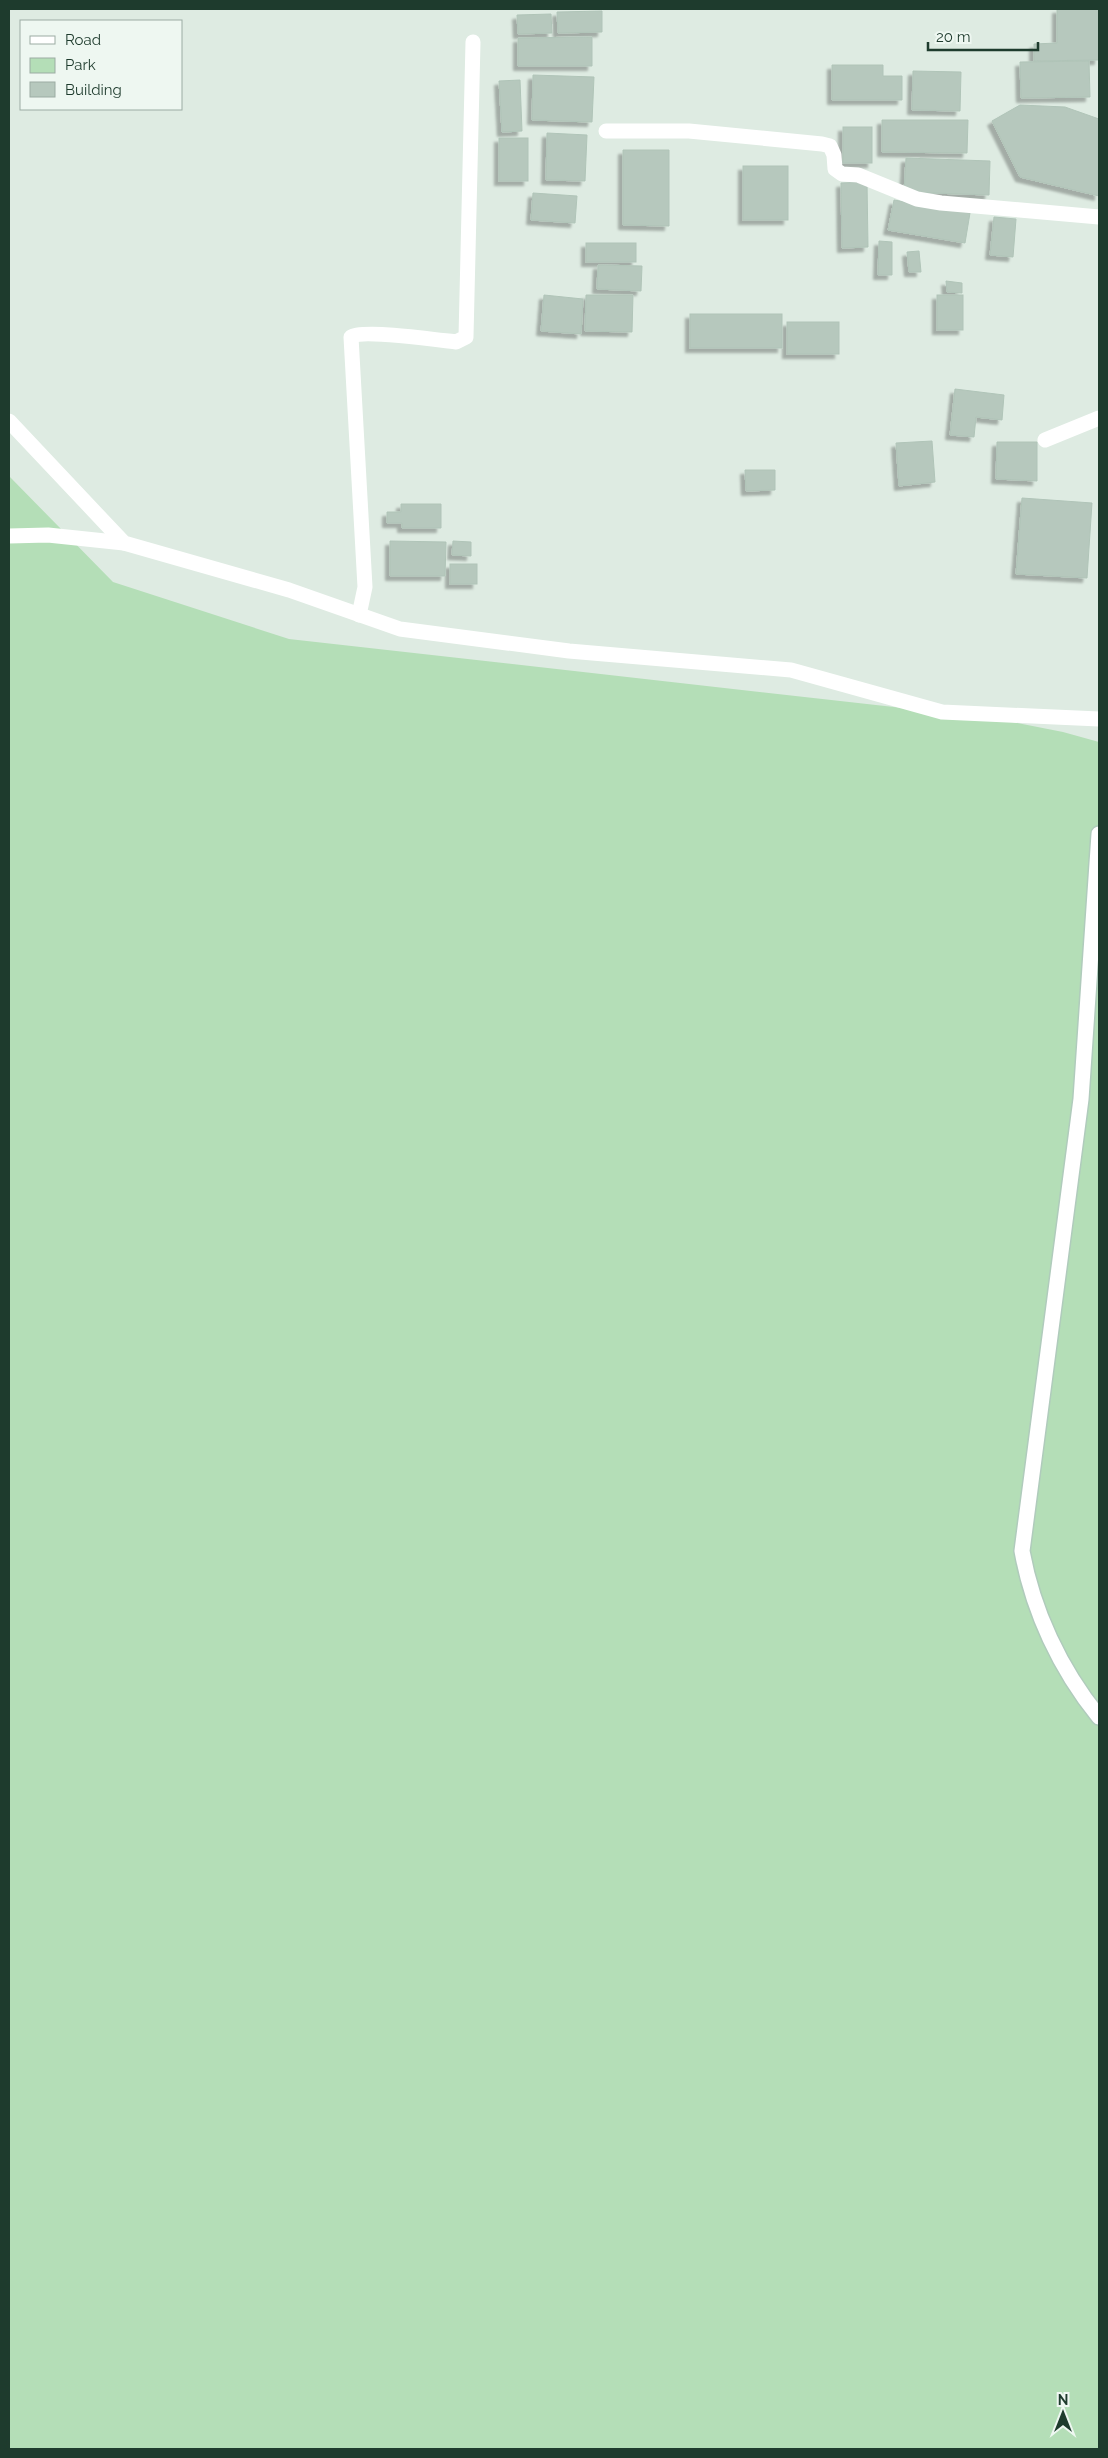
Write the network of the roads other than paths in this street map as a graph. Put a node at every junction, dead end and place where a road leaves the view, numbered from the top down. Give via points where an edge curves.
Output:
1 (472, 42) dead end
2 (606, 131) dead end
3 (1099, 217) edge
4 (1099, 418) edge
5 (9, 421) edge
6 (1045, 440) dead end
7 (9, 536) edge
8 (124, 543) junction
9 (359, 615) junction
10 (1099, 719) edge
11 (1099, 834) edge
12 (1099, 1717) edge

1 - 9 main road via 466,338 456,342 374,334 354,334 351,337 364,578
2 - 3 main road via 689,132 822,144 830,146 835,169 842,174 858,175 917,198
4 - 6 main road
5 - 8 main road
7 - 8 main road via 48,535
8 - 9 main road via 289,590
9 - 10 main road via 400,629 559,650 792,670 942,712
11 - 12 main road via 1081,1099 1022,1551 1029,1587 1043,1624 1085,1700

